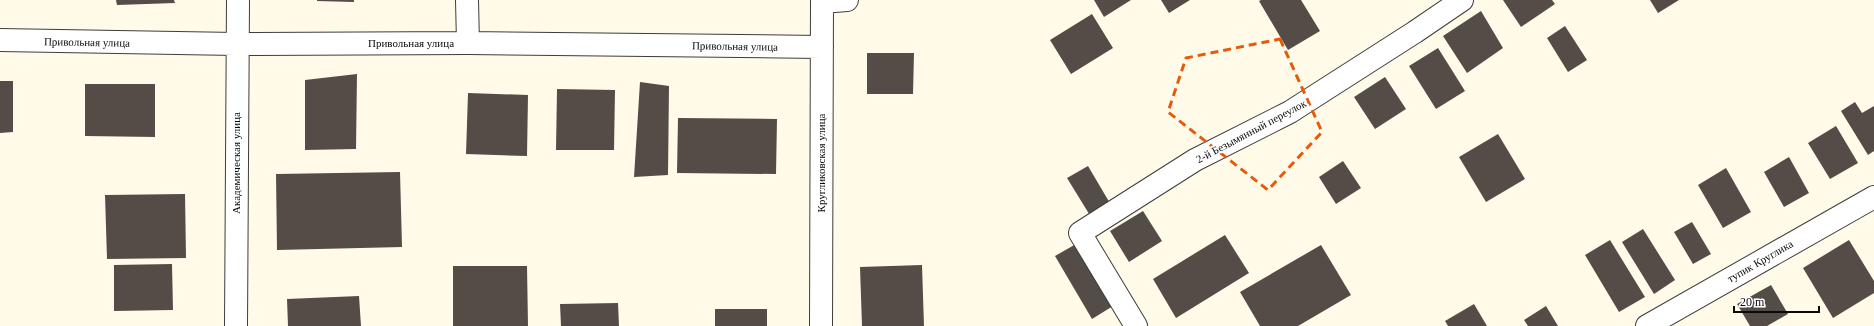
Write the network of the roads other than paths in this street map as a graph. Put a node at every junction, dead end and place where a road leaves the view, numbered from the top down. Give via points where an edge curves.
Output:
1 (238, 0) edge
2 (467, 0) edge
3 (847, 0) edge
4 (1462, 0) edge
5 (822, 1) edge
6 (0, 40) edge
7 (468, 42) junction
8 (236, 44) junction
9 (822, 47) junction
10 (1874, 197) edge
11 (236, 326) edge
12 (821, 326) edge
13 (1136, 326) edge
14 (1647, 326) edge

1 - 8 street, Академическая улица
2 - 7 street
3 - 5 street
4 - 13 street, 2-й Безымянный переулок via 1290,112 1195,160 1080,233
5 - 9 street, Кругликовская улица
6 - 8 street, Привольная улица
7 - 8 street, Привольная улица
7 - 9 street, Привольная улица
8 - 11 street, Академическая улица
9 - 12 street, Кругликовская улица
10 - 14 street, тупик Круглика

